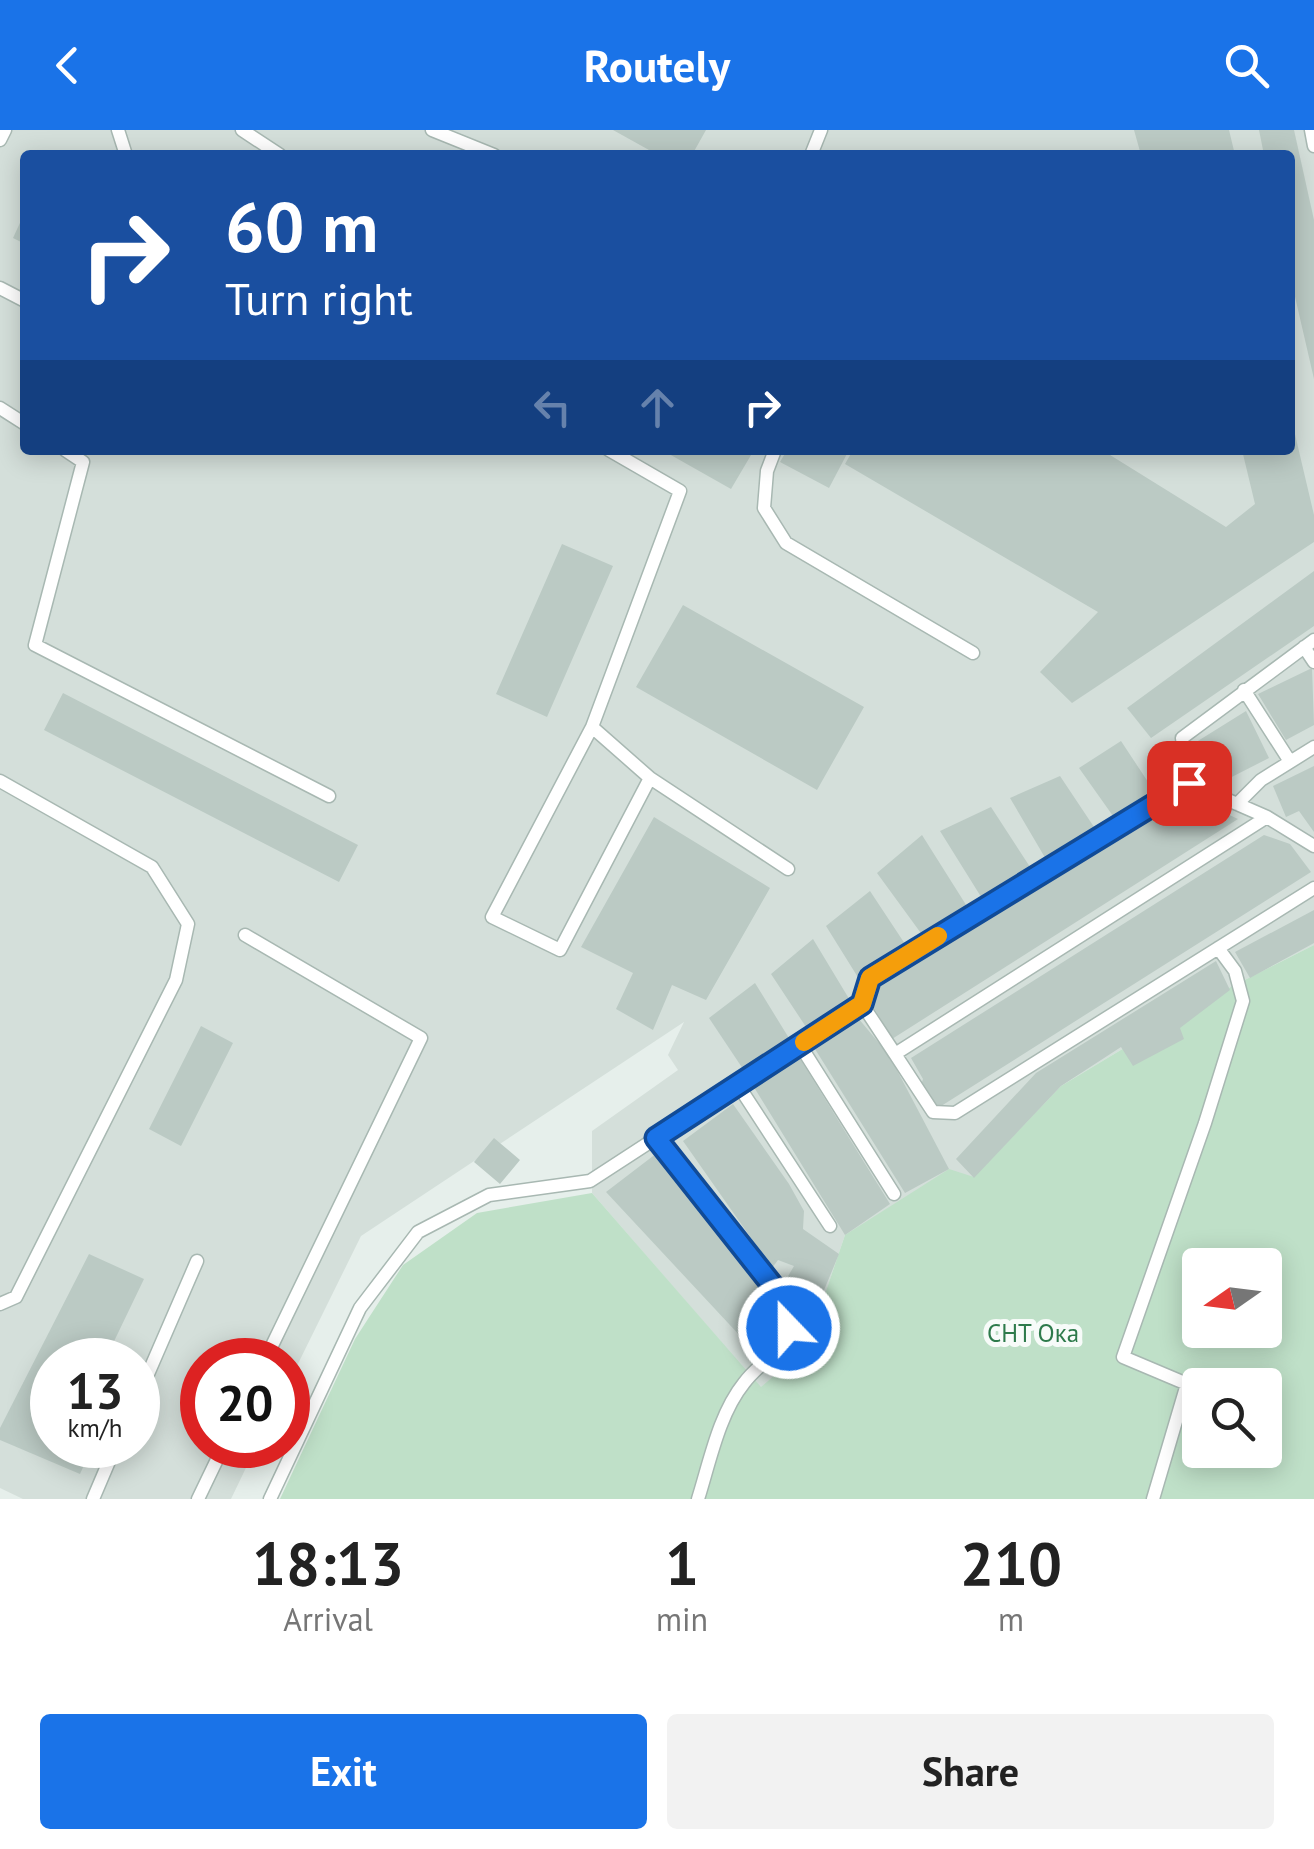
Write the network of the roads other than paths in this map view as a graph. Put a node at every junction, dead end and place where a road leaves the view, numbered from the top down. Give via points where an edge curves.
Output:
1 (5, 130) edge
2 (242, 130) edge
3 (432, 130) edge
4 (1310, 130) edge
5 (0, 140) edge
6 (1314, 146) edge
7 (272, 150) edge
8 (482, 150) edge
9 (72, 455) edge
10 (617, 455) edge
11 (772, 455) edge
12 (1309, 643) edge
13 (974, 653) dead end
14 (1314, 662) edge
15 (1244, 690) junction
16 (592, 727) junction
17 (1314, 747) edge
18 (1289, 760) junction
19 (650, 778) junction
20 (0, 780) edge
21 (1189, 783) junction
22 (328, 796) dead end
23 (1238, 804) junction
24 (1266, 817) junction
25 (1314, 846) edge
26 (788, 869) dead end
27 (1314, 888) edge
28 (245, 935) dead end
29 (1218, 948) junction
30 (862, 1004) junction
31 (800, 1045) junction
32 (895, 1054) junction
33 (738, 1085) junction
34 (656, 1138) junction
35 (894, 1194) dead end
36 (830, 1226) dead end
37 (198, 1260) dead end
38 (0, 1304) edge
39 (276, 1338) edge
40 (160, 1347) edge
41 (106, 1468) edge
42 (213, 1468) edge
43 (93, 1499) edge
44 (198, 1499) edge
45 (270, 1499) edge
46 (698, 1499) edge
47 (1152, 1499) edge

1 - 5 lane
2 - 7 lane
3 - 8 lane
4 - 6 lane
9 - 22 lane via 83,462 35,645
10 - 16 lane via 680,492
11 - 13 lane via 764,508 786,543
12 - 14 lane
12 - 15 lane
15 - 18 lane
15 - 21 lane via 1182,738
16 - 19 lane
16 - 19 lane via 492,917 560,950
17 - 18 lane
18 - 23 lane
19 - 26 lane
20 - 38 lane via 152,867 188,924 176,980 16,1296
21 - 23 lane
21 - 30 lane via 870,978
23 - 24 lane
24 - 25 lane
24 - 32 lane
27 - 29 lane
28 - 39 lane via 420,1038
29 - 32 lane via 955,1114 932,1112
29 - 47 lane via 1235,971 1243,1001 1124,1357 1187,1384
30 - 31 lane
30 - 32 lane
31 - 33 lane
31 - 35 lane
33 - 34 lane
33 - 36 lane
34 - 45 lane via 590,1181 490,1195 418,1232 360,1308
34 - 46 lane via 790,1312 780,1346 728,1408
37 - 40 lane
41 - 43 lane
42 - 44 lane

